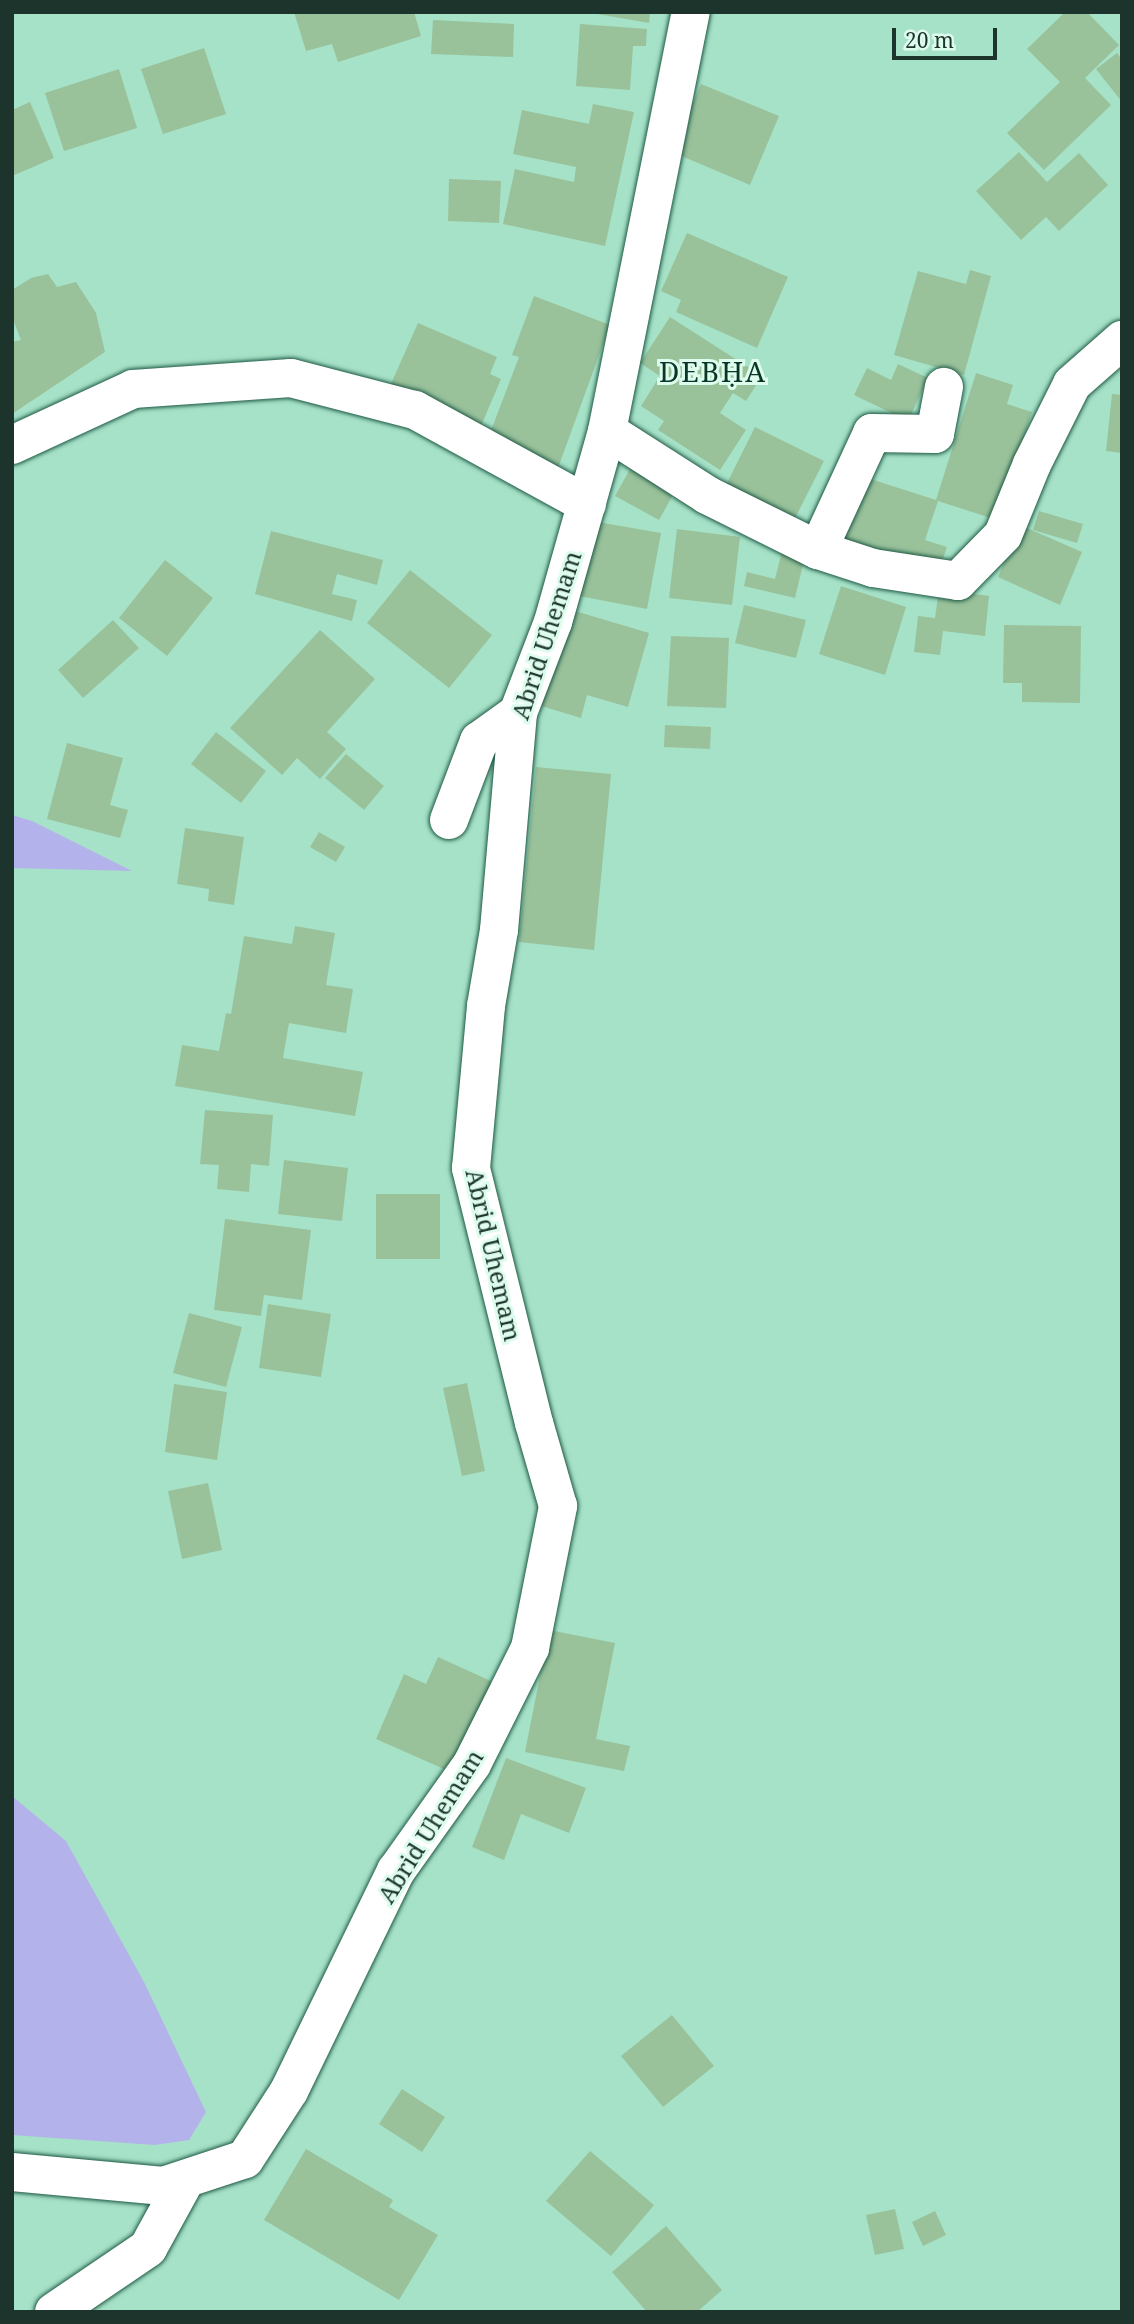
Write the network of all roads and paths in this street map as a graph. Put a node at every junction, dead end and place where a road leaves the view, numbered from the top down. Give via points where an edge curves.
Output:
1 (691, 12) edge
2 (1122, 340) edge
3 (944, 387) dead end
4 (607, 431) junction
5 (12, 444) edge
6 (587, 504) junction
7 (818, 550) junction
8 (518, 713) junction
9 (449, 820) dead end
10 (12, 2172) edge
11 (186, 2179) junction
12 (54, 2312) edge

1 - 4 street, Abrid Uhemam
2 - 7 street via 1072,384 1003,535 958,581 873,568
3 - 7 street via 935,434 872,433
4 - 6 street, Abrid Uhemam
4 - 7 street via 707,495
5 - 6 street via 133,389 291,378 415,410
6 - 8 street, Abrid Uhemam via 553,622
8 - 9 street via 479,741
8 - 11 street, Abrid Uhemam via 471,1168 558,1506 530,1648 472,1763 396,1871 289,2091 245,2159
10 - 11 street, Abrid Uhemam via 163,2186
11 - 12 street via 148,2248

